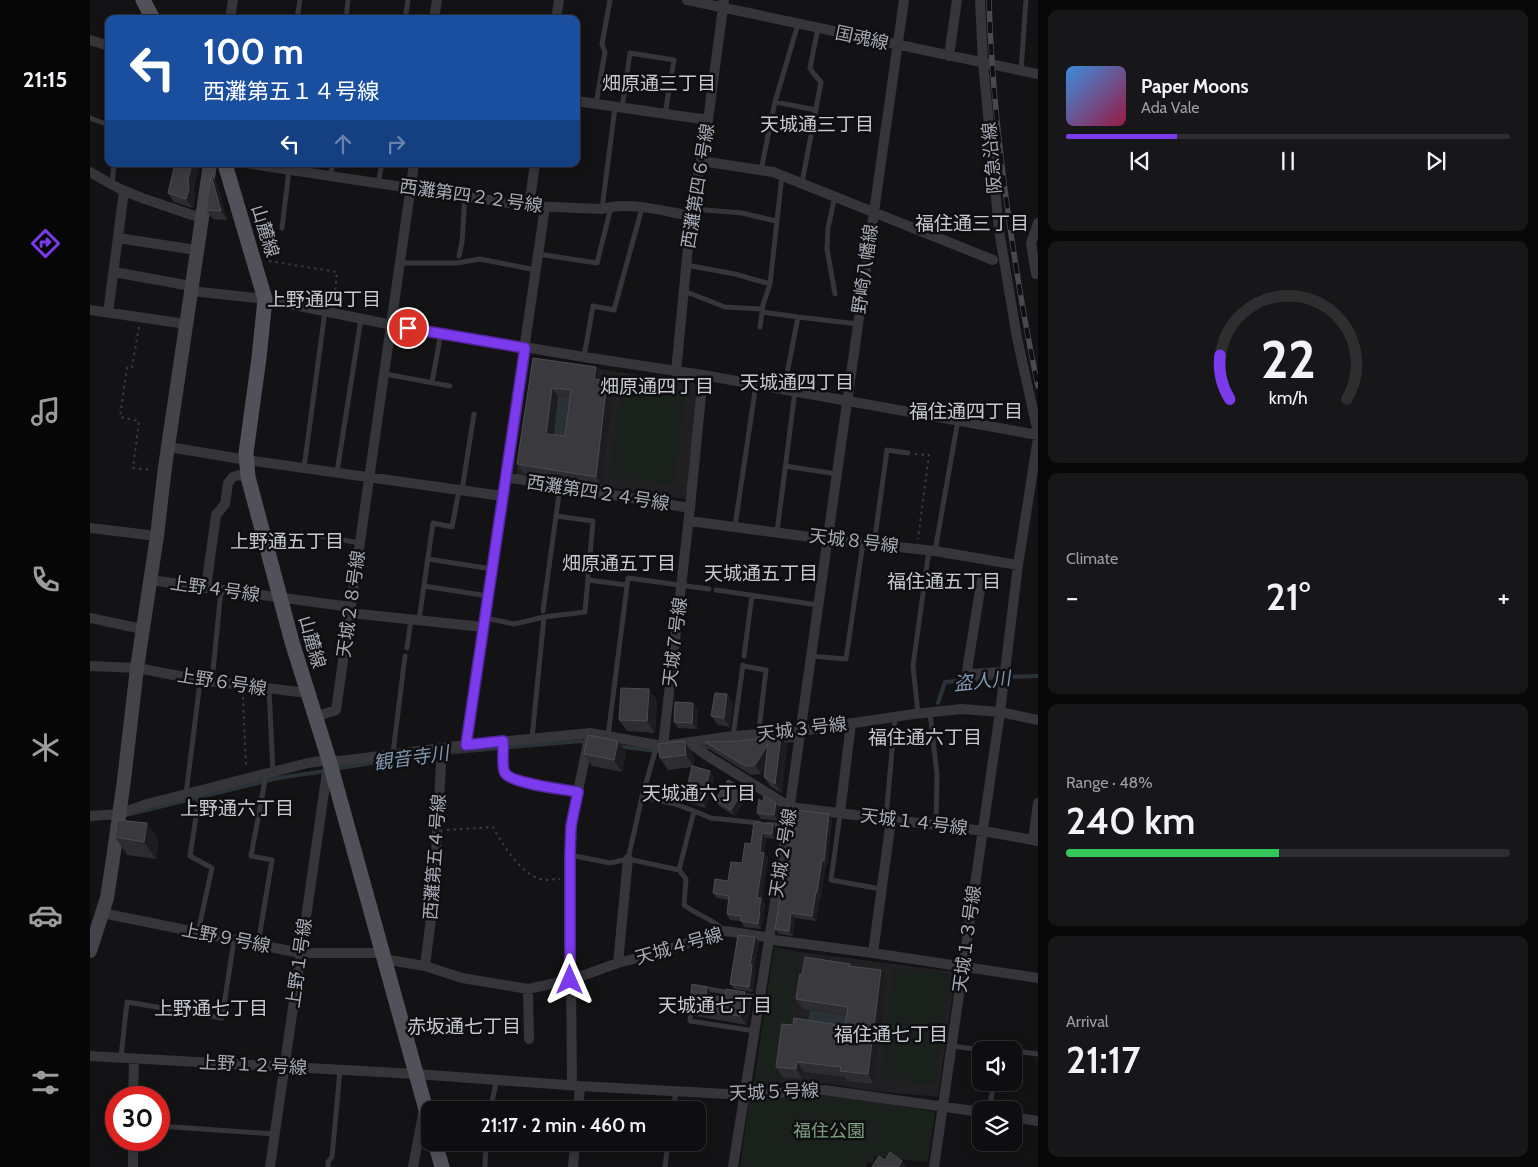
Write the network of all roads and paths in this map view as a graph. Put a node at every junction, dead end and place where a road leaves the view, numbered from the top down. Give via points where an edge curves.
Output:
1 (143, 0) edge
2 (233, 0) edge
3 (300, 0) edge
4 (348, 0) edge
5 (408, 0) edge
6 (437, 0) edge
7 (559, 0) edge
8 (610, 0) edge
9 (687, 0) edge
10 (904, 0) edge
11 (957, 0) edge
12 (980, 0) edge
13 (1026, 0) edge
14 (723, 4) edge
15 (151, 15) edge
16 (231, 15) edge
17 (298, 15) edge
18 (346, 15) edge
19 (406, 15) edge
20 (435, 15) edge
21 (557, 15) edge
22 (798, 24) junction
23 (818, 28) junction
24 (90, 40) edge
25 (105, 45) edge
26 (898, 45) junction
27 (949, 56) junction
28 (983, 62) junction
29 (1021, 70) junction
30 (1038, 74) edge
31 (580, 102) edge
32 (775, 102) junction
33 (596, 104) junction
34 (618, 107) junction
35 (816, 110) junction
36 (665, 114) junction
37 (90, 118) edge
38 (708, 120) junction
39 (105, 124) edge
40 (701, 161) junction
41 (114, 167) edge
42 (210, 167) edge
43 (226, 167) edge
44 (284, 167) edge
45 (332, 167) edge
46 (381, 167) edge
47 (414, 167) edge
48 (535, 167) edge
49 (761, 170) junction
50 (90, 172) edge
51 (782, 175) junction
52 (330, 176) junction
53 (378, 183) junction
54 (802, 183) junction
55 (112, 184) junction
56 (411, 188) junction
57 (124, 191) junction
58 (465, 196) junction
59 (835, 196) junction
60 (529, 206) junction
61 (545, 207) junction
62 (643, 207) junction
63 (606, 208) junction
64 (692, 212) junction
65 (873, 212) junction
66 (201, 218) junction
67 (776, 221) junction
68 (1038, 223) edge
69 (254, 224) dead end
70 (282, 228) joint
71 (118, 238) junction
72 (196, 250) junction
73 (538, 254) junction
74 (459, 256) dead end
75 (264, 260) dead end
76 (993, 260) dead end
77 (400, 263) junction
78 (686, 265) junction
79 (536, 270) junction
80 (114, 272) junction
81 (1038, 274) edge
82 (770, 284) junction
83 (191, 288) junction
84 (684, 291) junction
85 (835, 294) dead end
86 (265, 299) junction
87 (90, 310) edge
88 (762, 310) junction
89 (329, 312) junction
90 (108, 313) junction
91 (141, 317) junction
92 (798, 317) junction
93 (361, 318) junction
94 (186, 324) junction
95 (858, 324) junction
96 (392, 325) junction
97 (760, 328) dead end
98 (441, 333) junction
99 (525, 348) junction
100 (584, 357) junction
101 (676, 372) junction
102 (384, 374) junction
103 (703, 375) junction
104 (432, 382) junction
105 (756, 384) junction
106 (450, 386) dead end
107 (784, 389) junction
108 (795, 391) junction
109 (848, 401) junction
110 (474, 414) dead end
111 (958, 420) junction
112 (1038, 435) edge
113 (169, 447) junction
114 (908, 453) joint
115 (247, 460) junction
116 (785, 466) junction
117 (304, 468) junction
118 (165, 472) junction
119 (337, 472) junction
120 (837, 474) junction
121 (369, 476) junction
122 (505, 477) junction
123 (248, 478) junction
124 (560, 487) junction
125 (460, 490) junction
126 (502, 496) junction
127 (690, 508) junction
128 (556, 516) junction
129 (689, 521) junction
130 (734, 526) junction
131 (90, 528) edge
132 (776, 532) junction
133 (315, 535) dead end
134 (157, 536) junction
135 (828, 539) junction
136 (360, 543) junction
137 (863, 543) junction
138 (874, 544) junction
139 (916, 548) junction
140 (932, 550) junction
141 (428, 559) junction
142 (1018, 564) junction
143 (492, 569) junction
144 (982, 578) dead end
145 (150, 580) junction
146 (588, 580) junction
147 (627, 585) junction
148 (682, 585) junction
149 (424, 586) junction
150 (206, 588) junction
151 (709, 589) dead end
152 (221, 590) junction
153 (716, 590) dead end
154 (488, 596) junction
155 (752, 596) junction
156 (280, 598) junction
157 (819, 605) junction
158 (350, 610) junction
159 (543, 610) dead end
160 (544, 617) junction
161 (90, 618) edge
162 (415, 620) junction
163 (484, 623) junction
164 (142, 629) junction
165 (406, 648) dead end
166 (405, 656) dead end
167 (744, 656) dead end
168 (811, 656) junction
169 (90, 666) edge
170 (136, 668) junction
171 (1005, 672) junction
172 (212, 681) junction
173 (242, 685) junction
174 (269, 689) junction
175 (199, 690) dead end
176 (307, 693) junction
177 (930, 712) junction
178 (1000, 712) junction
179 (918, 714) junction
180 (315, 717) junction
181 (895, 717) junction
182 (1038, 720) edge
183 (850, 723) junction
184 (759, 729) dead end
185 (801, 731) junction
186 (608, 736) junction
187 (733, 736) junction
188 (532, 738) junction
189 (589, 738) junction
190 (503, 741) junction
191 (693, 744) junction
192 (466, 745) junction
193 (659, 747) junction
194 (442, 749) junction
195 (393, 754) junction
196 (328, 765) junction
197 (268, 774) junction
198 (246, 780) junction
199 (200, 792) junction
200 (578, 792) junction
201 (186, 795) junction
202 (642, 797) junction
203 (1038, 803) edge
204 (790, 807) junction
205 (694, 811) junction
206 (840, 813) junction
207 (120, 814) junction
208 (90, 816) edge
209 (889, 819) junction
210 (936, 825) junction
211 (787, 826) junction
212 (437, 831) junction
213 (984, 831) junction
214 (1035, 840) edge
215 (570, 855) junction
216 (628, 859) junction
217 (679, 870) junction
218 (570, 877) junction
219 (882, 890) junction
220 (102, 913) junction
221 (725, 930) junction
222 (93, 932) edge
223 (198, 932) junction
224 (234, 940) junction
225 (770, 940) junction
226 (258, 944) junction
227 (90, 951) edge
228 (300, 953) junction
229 (873, 953) junction
230 (383, 956) junction
231 (618, 963) junction
232 (425, 966) junction
233 (963, 967) junction
234 (1038, 978) edge
235 (570, 980) junction
236 (694, 987) edge
237 (528, 989) junction
238 (761, 998) junction
239 (692, 1004) edge
240 (756, 1031) junction
241 (529, 1039) dead end
242 (952, 1046) junction
243 (972, 1049) edge
244 (1022, 1052) edge
245 (1038, 1054) edge
246 (90, 1056) edge
247 (121, 1058) junction
248 (134, 1059) junction
249 (284, 1067) junction
250 (340, 1070) junction
251 (416, 1074) junction
252 (497, 1079) junction
253 (576, 1085) junction
254 (133, 1086) edge
255 (676, 1090) junction
256 (745, 1095) junction
257 (423, 1101) edge
258 (492, 1101) edge
259 (577, 1101) edge
260 (674, 1101) edge
261 (942, 1106) junction
262 (972, 1111) edge
263 (1022, 1118) edge
264 (421, 1121) edge
265 (1038, 1121) edge
266 (170, 1127) edge
267 (275, 1134) junction
268 (133, 1151) edge
269 (438, 1151) edge
270 (486, 1151) edge
271 (574, 1151) edge
272 (667, 1151) edge
273 (133, 1167) edge
274 (270, 1167) edge
275 (328, 1167) edge
276 (413, 1167) edge
277 (442, 1167) edge
278 (485, 1167) edge
279 (573, 1167) edge
280 (665, 1167) edge
281 (733, 1167) edge
282 (934, 1167) edge

1 - 15 main road
2 - 16 street
3 - 17 lane
4 - 18 lane
5 - 19 lane
6 - 20 street
7 - 21 street
8 - 33 lane
9 - 14 street, 国魂線
10 - 26 street, 野崎八幡線
11 - 27 street
12 - 28 street, 阪急沿線
13 - 29 lane
14 - 22 street, 国魂線
14 - 38 street, 西灘第四６号線
22 - 23 street, 国魂線
22 - 32 lane
23 - 26 street, 国魂線
23 - 35 lane via 810,68 821,82
24 - 25 street
26 - 27 street, 国魂線
26 - 65 street, 野崎八幡線
27 - 28 street, 国魂線
28 - 29 street, 国魂線
28 - 112 street, 阪急沿線 via 999,230 1017,338
29 - 30 street, 国魂線
31 - 33 street
32 - 35 lane
32 - 49 lane
33 - 34 street
34 - 36 street
34 - 36 lane via 630,53 674,60
34 - 63 lane
35 - 54 lane
36 - 38 street
37 - 39 lane
38 - 40 street, 西灘第四６号線
40 - 49 street
40 - 64 street, 西灘第四６号線
41 - 55 lane
42 - 66 street
43 - 86 main road, 山麓線
44 - 52 street, 西灘第四２２号線
44 - 70 lane
45 - 52 lane
46 - 53 lane
47 - 56 street, 天城２８号線
48 - 60 street
49 - 51 street
50 - 55 street
51 - 54 street
51 - 67 lane
52 - 53 street, 西灘第四２２号線
53 - 56 street, 西灘第四２２号線
54 - 59 street
55 - 57 street
56 - 58 street, 西灘第四２２号線
56 - 77 street, 天城２８号線
57 - 66 street
57 - 71 street
58 - 60 street, 西灘第四２２号線
58 - 74 lane
59 - 65 street
59 - 85 lane via 827,249
60 - 61 street, 西灘第四２２号線
61 - 63 street, 西灘第四２２号線
61 - 73 street
62 - 63 street, 西灘第四２２号線
62 - 64 street, 西灘第四２２号線
62 - 100 lane via 614,310 593,306
63 - 73 lane via 596,263
64 - 67 lane via 742,213
64 - 78 street, 西灘第四６号線
65 - 76 street
65 - 95 street, 野崎八幡線
66 - 72 street
67 - 82 lane
68 - 81 street via 1031,243
69 - 70 path
71 - 72 street
71 - 80 street
72 - 83 street
73 - 79 street
75 - 89 path via 337,272
77 - 79 lane via 457,263 480,259
77 - 96 street, 天城２８号線
78 - 82 lane
78 - 84 street, 西灘第四６号線
79 - 99 street
80 - 83 street
80 - 90 street
82 - 88 lane
83 - 86 street
83 - 94 street
84 - 88 lane via 725,308
84 - 101 street, 西灘第四６号線
86 - 89 street
86 - 115 main road, 山麓線
87 - 90 street
88 - 92 lane
88 - 97 lane
89 - 93 street
89 - 117 lane
90 - 91 street
91 - 94 street
91 - 118 path via 132,367 127,367 120,417 139,421 132,468
92 - 95 lane
92 - 107 lane
93 - 96 street
93 - 119 lane
94 - 113 street
95 - 109 street, 野崎八幡線
96 - 98 street
96 - 102 street, 天城２８号線
98 - 99 street
98 - 104 lane
99 - 100 street
99 - 122 street
100 - 101 street
101 - 103 street
102 - 104 lane
102 - 121 street, 天城２８号線
103 - 105 street
103 - 127 street
104 - 106 lane
105 - 107 street
105 - 130 lane
107 - 108 street
108 - 109 street
108 - 116 lane
109 - 111 street
109 - 120 street, 野崎八幡線
110 - 125 lane
111 - 112 street
111 - 140 lane
112 - 142 street, 天城１３号線
113 - 115 street, 西灘第四２４号線
113 - 118 street
114 - 138 lane via 887,450
114 - 139 path via 929,455
115 - 117 street, 西灘第四２４号線
115 - 123 main road, 山麓線
116 - 120 lane
116 - 132 lane
117 - 119 street, 西灘第四２４号線
118 - 134 street
119 - 121 street, 西灘第四２４号線
120 - 135 street, 野崎八幡線
121 - 125 street, 西灘第四２４号線
121 - 136 street, 天城２８号線
122 - 124 street, 西灘第四２４号線
122 - 126 street
123 - 150 street via 233,477 228,483 225,504 216,515
123 - 156 main road, 山麓線
124 - 127 street, 西灘第四２４号線
124 - 128 lane
125 - 126 street, 西灘第四２４号線
125 - 141 lane via 452,527 433,523
126 - 143 street
127 - 129 street, 天城７号線
128 - 146 lane via 593,521
128 - 159 lane
129 - 130 street, 天城８号線
129 - 148 street, 天城７号線
130 - 132 street, 天城８号線
131 - 134 street
132 - 135 street, 天城８号線
133 - 136 lane
134 - 145 street
135 - 137 street, 天城８号線
135 - 157 street, 天城２号線
136 - 158 street, 天城２８号線
137 - 138 street, 天城８号線
137 - 168 lane via 846,660
138 - 139 street, 天城８号線
139 - 140 street, 天城８号線
140 - 142 street, 天城８号線
140 - 179 lane via 913,666
141 - 143 lane
141 - 149 lane
142 - 171 street, 天城１３号線
143 - 154 street
144 - 171 street via 967,670 970,674
145 - 150 street, 上野４号線
145 - 164 street
146 - 147 lane
146 - 160 lane via 585,612
147 - 148 lane via 628,578
147 - 186 lane
148 - 151 lane
148 - 193 street, 天城７号線
149 - 154 lane
149 - 162 lane
150 - 152 street, 上野４号線
152 - 156 street, 上野４号線
152 - 172 lane
153 - 155 lane
154 - 163 street
155 - 157 lane
155 - 167 lane
156 - 158 street, 上野４号線
156 - 176 main road, 山麓線
157 - 168 street, 天城２号線
158 - 162 street, 上野４号線
158 - 180 street, 天城２８号線 via 336,710
160 - 163 lane via 514,624
160 - 188 lane
161 - 164 street
162 - 163 street, 上野４号線
162 - 165 lane
163 - 192 street
164 - 170 street
166 - 195 lane
168 - 185 street, 天城２号線
169 - 170 street, 上野６号線
170 - 172 street, 上野６号線
170 - 207 street
171 - 178 street, 天城１３号線
172 - 173 street, 上野６号線
173 - 174 street, 上野６号線
173 - 198 path
174 - 176 street, 上野６号線
174 - 197 lane
175 - 201 lane
176 - 180 main road, 山麓線
177 - 178 street, 天城３号線 via 962,709
177 - 179 street, 天城３号線
177 - 210 lane via 937,775
178 - 182 street, 天城３号線
178 - 213 street, 天城１３号線
179 - 181 street, 天城３号線
180 - 196 main road, 山麓線
181 - 183 street, 天城３号線
181 - 209 lane
183 - 185 street, 天城３号線
183 - 206 street
184 - 187 lane via 766,670 743,665
185 - 187 street, 天城３号線
185 - 204 street, 天城２号線
186 - 189 street, 天城３号線
186 - 193 street, 天城３号線
187 - 191 street, 天城３号線
188 - 189 street, 天城３号線
188 - 190 street, 天城３号線
189 - 200 street
190 - 192 street, 天城３号線
190 - 200 lane via 506,774 518,781
191 - 193 street, 天城３号線
191 - 204 street
192 - 194 street, 天城３号線
193 - 202 lane
194 - 195 street, 天城３号線
194 - 212 street, 西灘第五４号線
195 - 196 street, 天城３号線
196 - 197 street, 天城３号線 via 308,762
196 - 228 street, 上野１号線
196 - 230 main road, 山麓線
197 - 198 street, 天城３号線
197 - 226 lane via 251,856 272,860
198 - 199 street, 天城３号線
199 - 201 street, 天城３号線
199 - 223 lane via 190,856 212,868
200 - 215 street via 571,826
201 - 207 street, 天城３号線
202 - 205 lane
202 - 216 lane
203 - 214 street
204 - 206 street, 天城１４号線
204 - 211 street, 天城２号線
205 - 211 lane via 711,818
205 - 217 lane
206 - 209 street, 天城１４号線
206 - 219 lane via 831,880
207 - 208 street, 天城３号線
207 - 220 street
209 - 210 street, 天城１４号線
209 - 219 street
210 - 213 street, 天城１４号線
211 - 225 street, 天城２号線
212 - 218 path via 493,827 511,855 538,878
212 - 232 street, 西灘第五４号線
213 - 214 street, 天城１４号線
213 - 233 street, 天城１３号線
215 - 216 lane via 610,863
215 - 218 street
216 - 217 lane
216 - 231 street
217 - 221 lane via 686,879 684,904
218 - 235 street
219 - 229 street
220 - 222 street
220 - 223 street, 上野９号線
221 - 225 street, 天城４号線
221 - 231 street, 天城４号線
222 - 227 street
223 - 224 street, 上野９号線
224 - 226 street, 上野９号線
224 - 247 lane via 222,1018 128,1002
225 - 229 street, 天城４号線
225 - 238 street, 天城２号線
226 - 228 street, 上野９号線
228 - 230 street, 上野９号線
228 - 249 street, 上野１号線
229 - 233 street, 天城４号線
230 - 232 street, 天城４号線
230 - 251 main road, 山麓線
231 - 235 street, 天城４号線
232 - 237 street, 天城４号線 via 462,978
233 - 234 street, 天城４号線
233 - 242 street, 天城１３号線
235 - 237 street, 天城４号線
235 - 253 street
236 - 238 lane
237 - 241 street
238 - 240 street, 天城２号線
239 - 240 lane via 690,1021
240 - 256 street, 天城２号線
242 - 243 lane
242 - 261 street, 天城１３号線
244 - 245 lane
246 - 247 street, 上野１２号線
247 - 248 street, 上野１２号線
248 - 249 street, 上野１２号線
248 - 254 street
249 - 250 street, 上野１２号線
249 - 267 street, 上野１号線
250 - 251 street, 上野１２号線
250 - 275 lane via 332,1157
251 - 252 street, 天城５号線
251 - 257 main road, 山麓線
252 - 253 street, 天城５号線
252 - 258 lane
253 - 255 street, 天城５号線
253 - 259 street
255 - 256 street, 天城５号線
255 - 260 lane
256 - 261 street, 天城５号線 via 824,1090
256 - 281 street, 天城２号線
261 - 262 street, 天城５号線
261 - 282 street, 天城１３号線
263 - 265 street
264 - 276 street
266 - 267 lane
267 - 274 street, 上野１号線
268 - 273 street
269 - 277 main road
270 - 278 lane
271 - 279 street
272 - 280 lane

